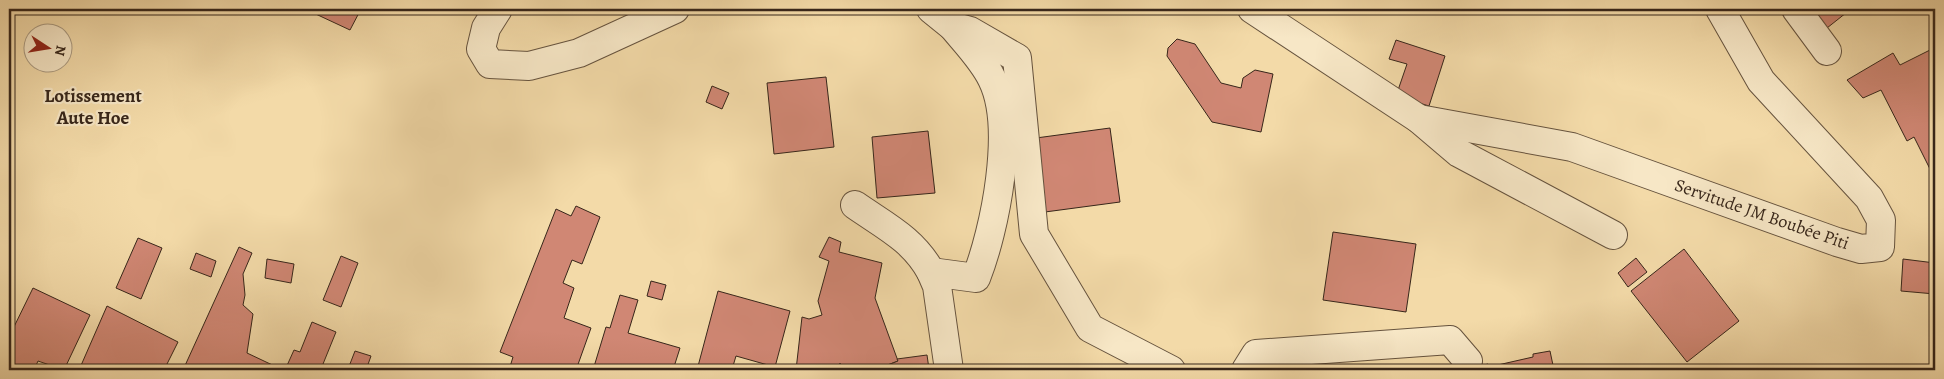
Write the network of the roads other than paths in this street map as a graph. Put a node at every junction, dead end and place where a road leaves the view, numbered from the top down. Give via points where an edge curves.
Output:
1 (498, 9) edge
2 (675, 9) edge
3 (931, 9) edge
4 (1252, 9) edge
5 (1720, 9) edge
6 (1796, 9) edge
7 (952, 26) junction
8 (1827, 51) dead end
9 (1418, 119) junction
10 (855, 205) dead end
11 (1613, 235) dead end
12 (931, 272) junction
13 (1468, 361) dead end
14 (949, 370) edge
15 (1171, 370) edge
16 (1246, 370) edge

1 - 2 street via 486,28 481,49 490,64 529,66 579,53
3 - 7 street
4 - 9 street
5 - 9 street, Servitude JM Boubée Piti via 1761,80 1869,198 1881,220 1880,247 1861,249 1837,242 1572,147
6 - 8 street
7 - 12 street via 992,78 1002,105 1004,134 985,255 976,278
7 - 15 street via 970,31 1018,58 1034,234 1090,328
9 - 11 street via 1459,153
10 - 12 street via 921,253
12 - 14 street via 937,286
13 - 16 street via 1450,340 1256,354

